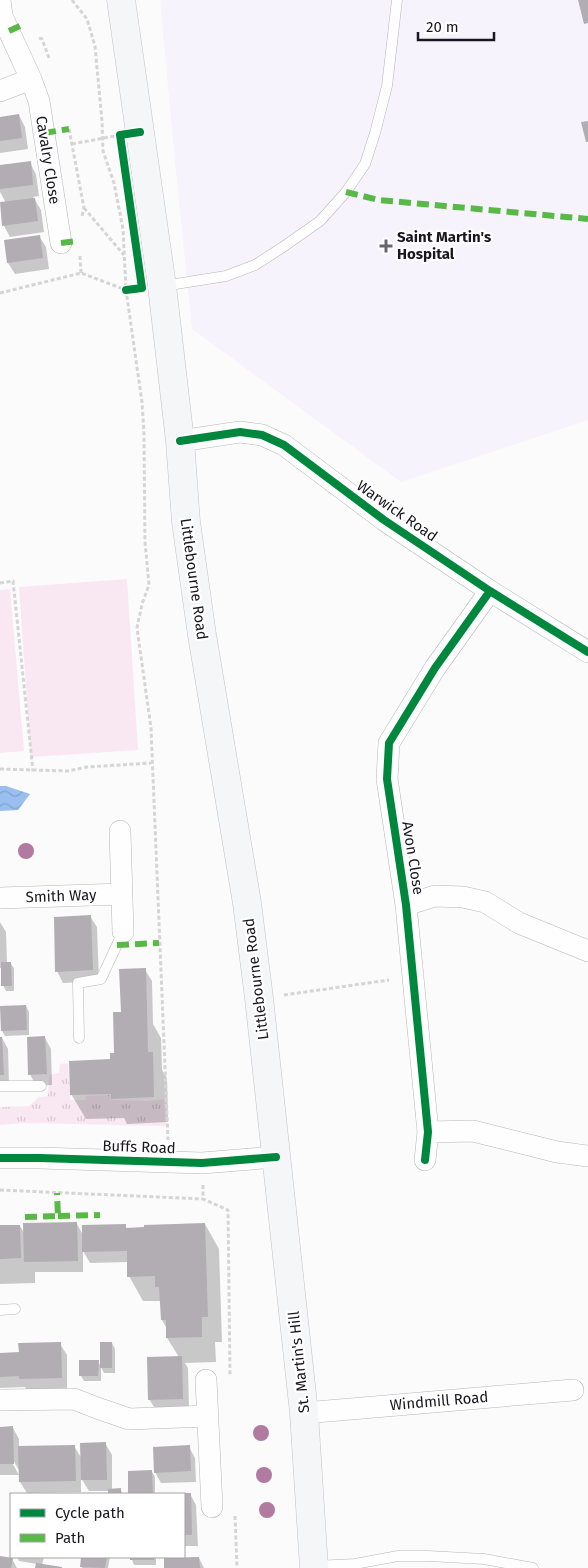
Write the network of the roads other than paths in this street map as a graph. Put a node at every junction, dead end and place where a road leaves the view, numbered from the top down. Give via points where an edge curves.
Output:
1 (0, 0) edge
2 (120, 0) edge
3 (397, 0) edge
4 (31, 79) junction
5 (0, 91) edge
6 (61, 243) dead end
7 (162, 286) junction
8 (180, 441) junction
9 (490, 591) junction
10 (588, 652) edge
11 (120, 831) dead end
12 (122, 894) junction
13 (0, 898) edge
14 (406, 905) junction
15 (123, 932) joint
16 (587, 947) edge
17 (78, 1038) dead end
18 (0, 1086) edge
19 (41, 1086) dead end
20 (428, 1132) junction
21 (588, 1156) edge
22 (276, 1157) junction
23 (0, 1158) edge
24 (425, 1160) dead end
25 (14, 1309) dead end
26 (0, 1310) edge
27 (206, 1380) dead end
28 (573, 1390) dead end
29 (0, 1400) edge
30 (304, 1413) junction
31 (208, 1416) junction
32 (212, 1507) dead end
33 (314, 1567) edge
34 (533, 1568) edge

1 - 4 street, Cavalry Close via 2,16
2 - 7 main road, Littlebourne Road
3 - 7 lane via 387,86 376,133 365,164 346,192 320,221 255,265 226,276
4 - 5 street
4 - 6 street, Cavalry Close via 39,101
7 - 8 main road, Littlebourne Road
8 - 9 street, Warwick Road via 240,432 262,434 284,445 384,520
8 - 22 main road, Littlebourne Road via 186,522 202,635 247,903
9 - 10 street, Warwick Road
9 - 14 street, Avon Close via 435,668 388,743 387,779
11 - 12 street
12 - 13 street, Smith Way
12 - 15 street
14 - 16 street, Avon Close via 435,896 464,897 485,902 520,923
14 - 20 street, Avon Close
15 - 17 lane via 101,979 78,983
18 - 19 lane
20 - 21 street via 473,1131 557,1152
20 - 24 street, Avon Close
22 - 23 street, Buffs Road via 202,1163
22 - 30 main road, St. Martin's Hill
25 - 26 lane
27 - 31 street
28 - 30 street, Windmill Road
29 - 31 street via 74,1399 129,1419
30 - 33 main road, St. Martin's Hill
31 - 32 street
33 - 34 lane via 398,1556 428,1556

